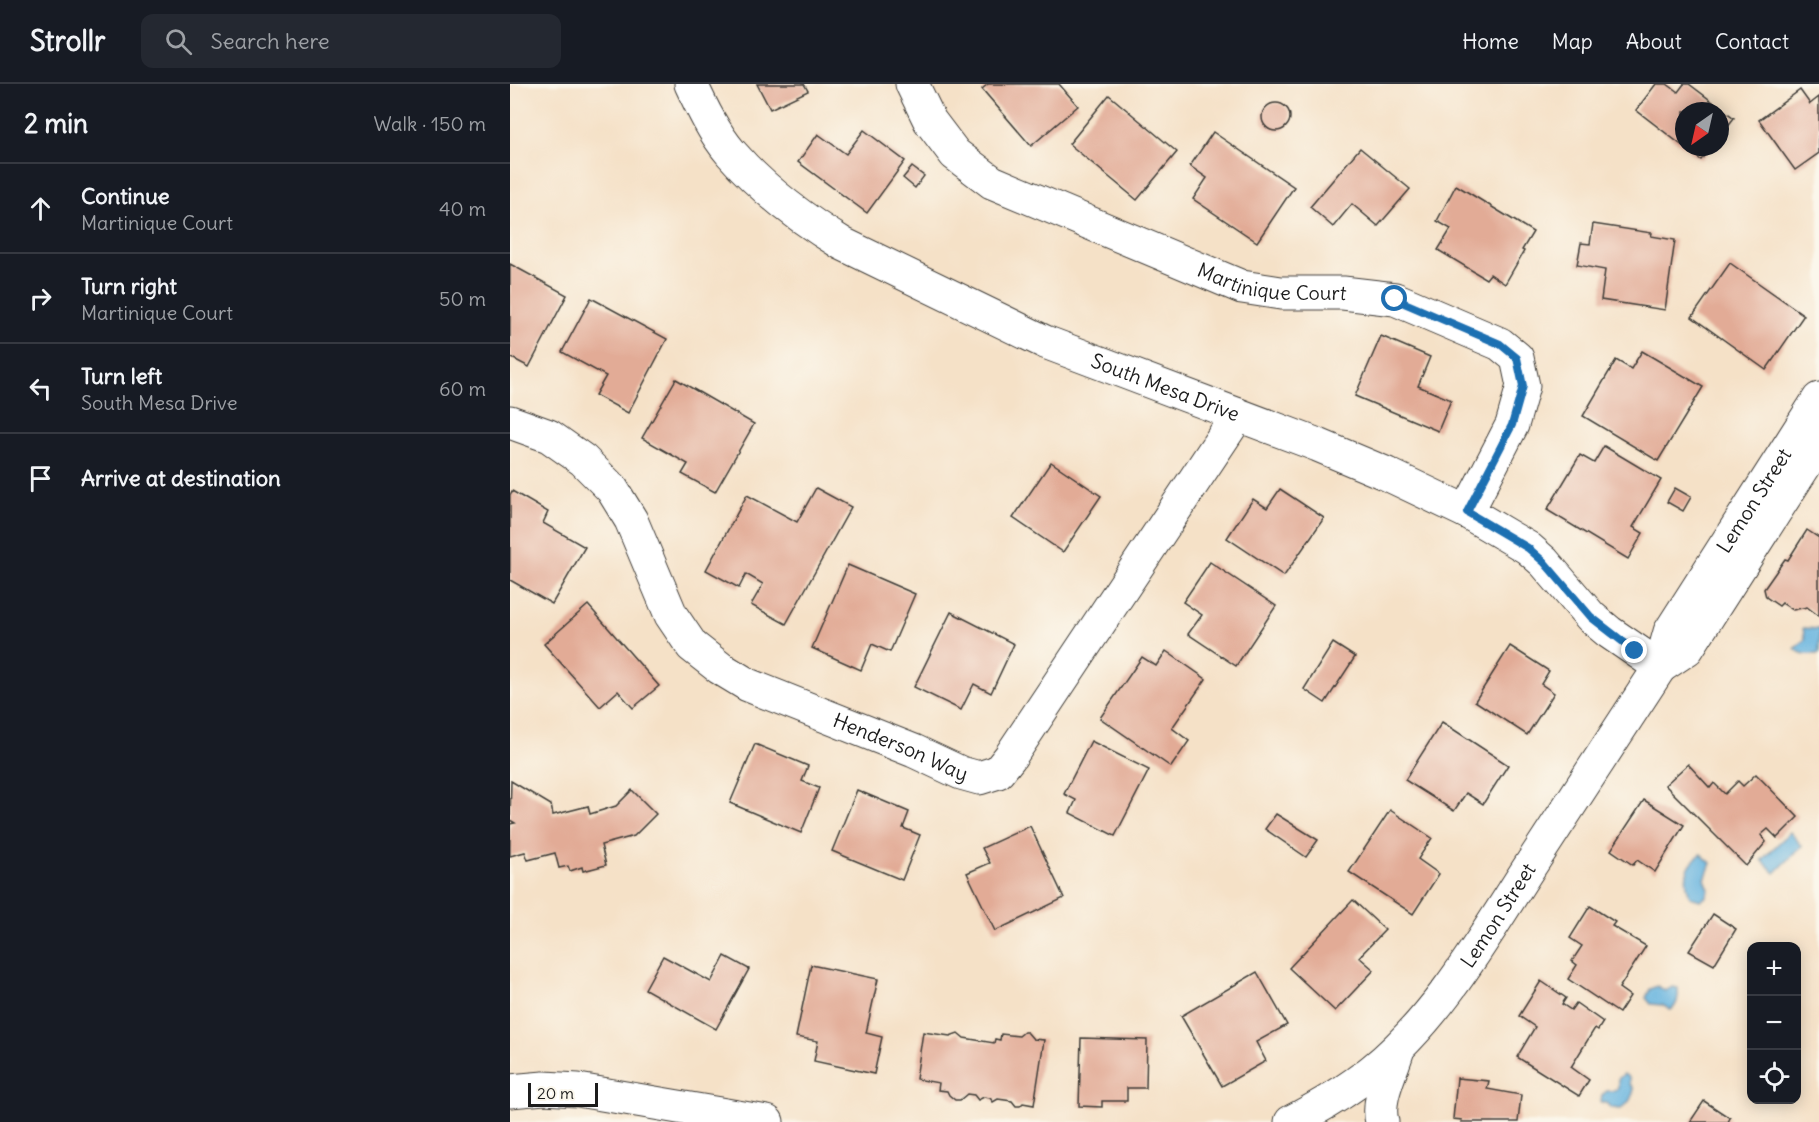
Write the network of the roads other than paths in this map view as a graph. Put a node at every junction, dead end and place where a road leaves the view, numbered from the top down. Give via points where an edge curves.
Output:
1 (691, 84) edge
2 (912, 84) edge
3 (1819, 399) edge
4 (1238, 415) junction
5 (510, 422) edge
6 (1819, 443) edge
7 (1467, 512) junction
8 (1660, 667) junction
9 (1399, 1046) junction
10 (510, 1091) edge
11 (717, 1118) edge
12 (766, 1122) edge
13 (1291, 1122) edge
14 (1382, 1122) edge

1 - 4 street, South Mesa Drive via 707,118 730,152 787,205 843,244 1045,342
2 - 7 street, Martinique Court via 930,121 955,154 992,182 1242,287 1395,299 1500,344 1517,358 1523,386 1512,425
3 - 8 street, Lemon Street via 1670,632
4 - 5 street, Henderson Way via 1010,757 998,772 979,778 748,685 720,668 693,646 671,615 631,520 612,489 584,460 549,436
4 - 7 street, South Mesa Drive via 1387,474
6 - 8 street, Lemon Street via 1687,649
7 - 8 street, South Mesa Drive via 1528,548 1591,617
8 - 9 street, Lemon Street via 1492,924 1435,1005
9 - 13 street, Lemon Street via 1352,1086
9 - 14 street via 1383,1094
10 - 11 street via 578,1090
11 - 12 street

